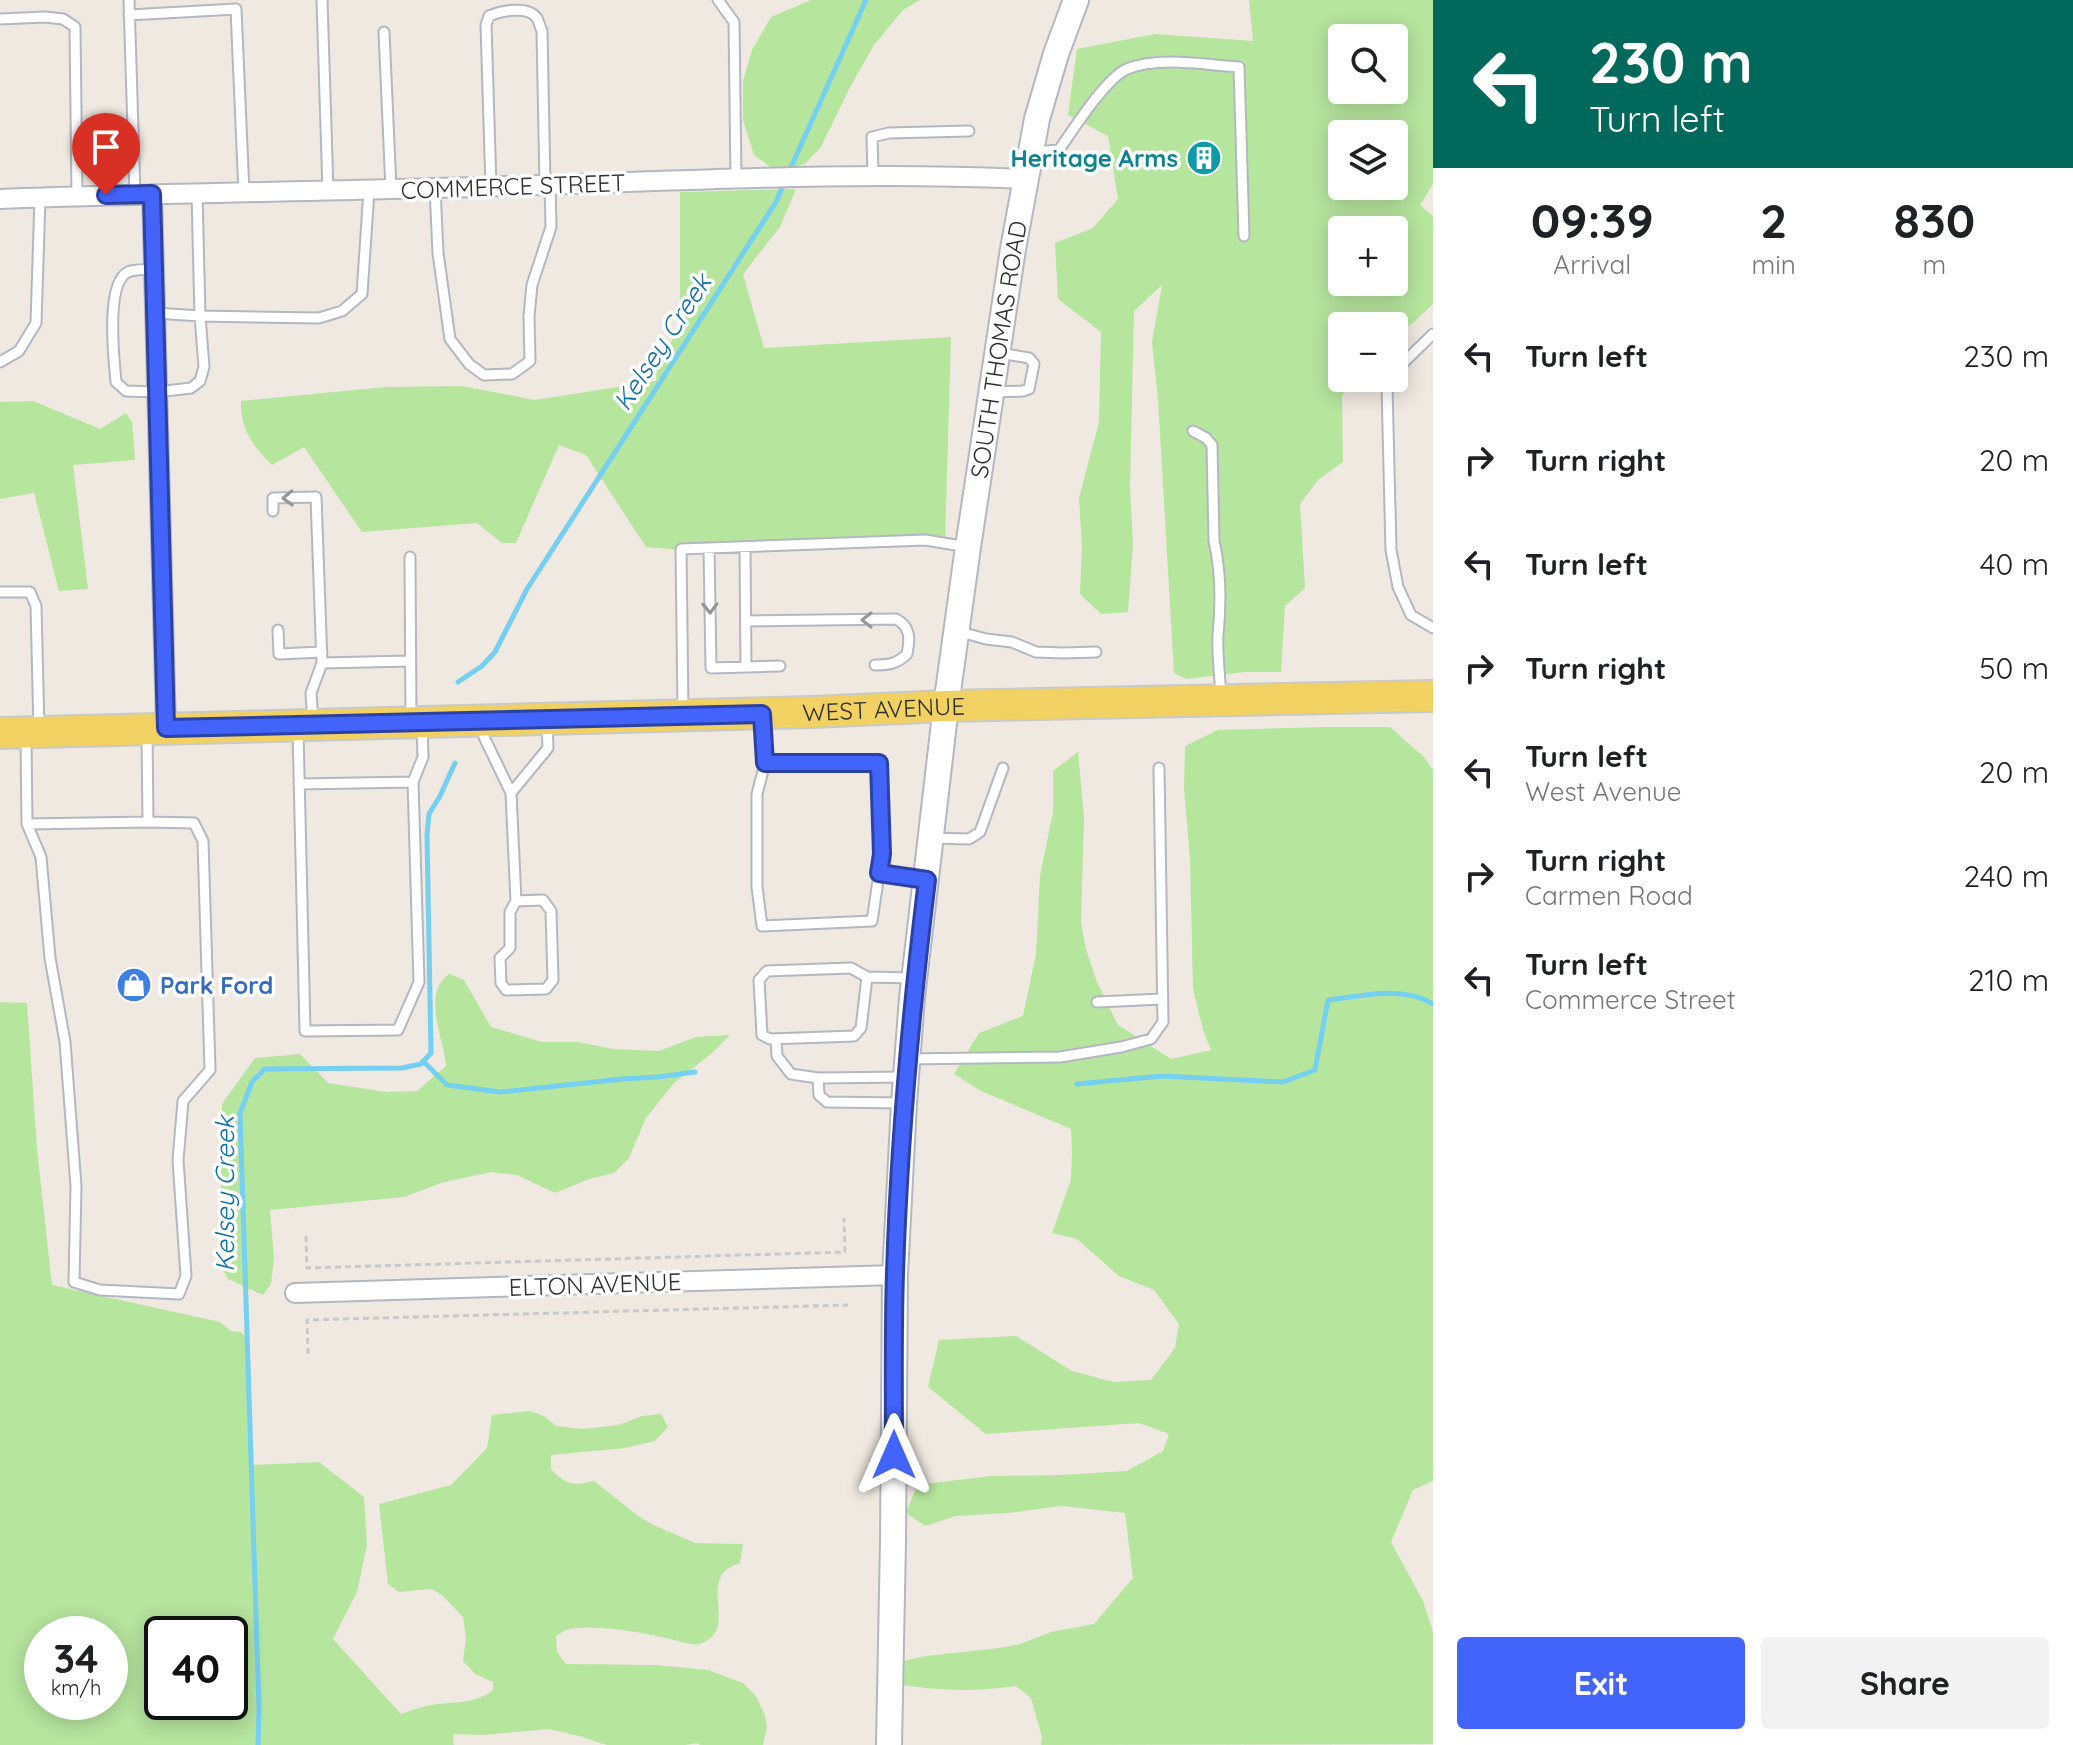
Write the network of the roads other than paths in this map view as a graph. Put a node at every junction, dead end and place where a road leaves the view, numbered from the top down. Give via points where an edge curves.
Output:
1 (129, 0) edge
2 (322, 0) edge
3 (718, 0) edge
4 (1076, 0) edge
5 (129, 15) junction
6 (0, 19) edge
7 (384, 32) dead end
8 (969, 131) dead end
9 (1031, 152) junction
10 (873, 176) junction
11 (736, 179) junction
12 (1025, 179) junction
13 (548, 185) junction
14 (491, 187) junction
15 (435, 188) junction
16 (391, 189) junction
17 (369, 190) junction
18 (328, 191) junction
19 (197, 193) junction
20 (244, 193) junction
21 (144, 194) junction
22 (77, 196) junction
23 (40, 198) junction
24 (0, 199) edge
25 (1244, 236) dead end
26 (154, 269) junction
27 (155, 313) junction
28 (200, 316) junction
29 (1433, 334) edge
30 (998, 353) junction
31 (1408, 358) edge
32 (0, 362) edge
33 (157, 392) junction
34 (992, 392) junction
35 (1387, 392) edge
36 (1193, 431) dead end
37 (273, 511) dead end
38 (968, 547) junction
39 (709, 548) junction
40 (745, 548) junction
41 (410, 557) dead end
42 (0, 592) edge
43 (746, 621) junction
44 (1433, 628) edge
45 (278, 630) dead end
46 (957, 631) junction
47 (1096, 652) dead end
48 (322, 657) junction
49 (410, 661) junction
50 (875, 665) dead end
51 (780, 666) dead end
52 (746, 667) junction
53 (1433, 696) edge
54 (1222, 700) junction
55 (946, 706) junction
56 (762, 714) junction
57 (683, 715) junction
58 (547, 720) junction
59 (484, 721) junction
60 (417, 723) junction
61 (305, 726) junction
62 (156, 729) junction
63 (22, 733) edge
64 (765, 763) junction
65 (1003, 768) dead end
66 (1159, 768) dead end
67 (413, 782) junction
68 (299, 784) junction
69 (511, 793) junction
70 (148, 822) junction
71 (27, 824) junction
72 (932, 838) junction
73 (879, 873) junction
74 (927, 880) junction
75 (516, 901) junction
76 (867, 977) junction
77 (915, 978) junction
78 (1162, 999) junction
79 (1097, 1002) dead end
80 (776, 1039) junction
81 (907, 1068) junction
82 (818, 1078) junction
83 (904, 1103) junction
84 (895, 1275) junction
85 (295, 1293) dead end
86 (889, 1745) edge

1 - 5 lane
2 - 18 lane
3 - 11 lane via 734,22
4 - 9 street, SOUTH THOMAS ROAD
5 - 20 lane via 236,9
5 - 21 lane
6 - 22 lane via 45,17 75,27
7 - 16 lane
8 - 10 lane via 872,137
9 - 12 street, SOUTH THOMAS ROAD
9 - 25 lane via 1059,150 1100,93 1125,70 1154,62 1239,67
10 - 11 street, COMMERCE STREET
10 - 12 street, COMMERCE STREET
11 - 13 street, COMMERCE STREET
12 - 30 street, SOUTH THOMAS ROAD
13 - 14 street, COMMERCE STREET
13 - 14 lane via 542,31 536,16 527,11 499,12 489,16 486,25
13 - 15 lane via 551,227 532,285 530,361 512,374 484,375 450,339
14 - 15 street, COMMERCE STREET
15 - 16 street, COMMERCE STREET
16 - 17 street, COMMERCE STREET
17 - 18 street, COMMERCE STREET
17 - 28 lane via 362,294 342,311 319,318
18 - 20 street, COMMERCE STREET
19 - 20 street, COMMERCE STREET
19 - 21 street, COMMERCE STREET
19 - 28 lane
21 - 22 street, COMMERCE STREET
21 - 26 street
22 - 23 street, COMMERCE STREET
23 - 24 street, COMMERCE STREET
23 - 32 lane via 36,323 19,351
26 - 27 street
26 - 33 lane via 128,272 118,282 113,309 116,382 126,391
27 - 28 lane
27 - 33 street
28 - 33 lane via 200,381 191,388
29 - 31 lane
30 - 34 street, SOUTH THOMAS ROAD
30 - 34 lane via 1029,358 1034,364 1029,389
33 - 62 street
34 - 38 street, SOUTH THOMAS ROAD
35 - 44 lane via 1391,550 1398,587 1411,615
36 - 54 lane via 1212,445
48 -> 37 lane via 316,497 273,498
38 - 40 lane via 925,540
38 - 46 street, SOUTH THOMAS ROAD
39 - 40 lane
39 -> 52 lane via 711,668
39 - 57 lane via 681,549
40 - 43 lane
41 - 49 lane
42 - 63 lane via 30,592 36,606
50 -> 43 lane via 888,665 907,654 908,631 896,619
43 - 52 lane
45 - 48 lane via 279,654
46 - 47 lane via 1036,652
46 - 55 street, SOUTH THOMAS ROAD
48 - 49 lane
48 - 61 lane
49 - 60 lane
51 - 52 lane
53 - 54 main road, WEST AVENUE
54 - 55 main road, WEST AVENUE
55 - 56 main road, WEST AVENUE
55 - 72 street, SOUTH THOMAS ROAD
56 - 57 main road, WEST AVENUE
56 - 64 lane
57 - 58 main road, WEST AVENUE
58 - 59 main road, WEST AVENUE
58 - 69 lane via 548,748
59 - 60 main road, WEST AVENUE
59 - 69 lane via 484,737
60 - 61 main road, WEST AVENUE
60 - 67 lane via 423,757
61 - 62 main road, WEST AVENUE
61 - 68 lane
62 - 63 main road, WEST AVENUE
62 - 70 lane
63 - 71 lane
64 - 73 lane via 879,763
64 - 73 lane via 757,794 762,926 872,921
65 - 72 lane via 980,832 969,839
66 - 78 lane
67 - 68 lane
67 - 68 lane via 419,982 398,1030 305,1031
69 - 75 lane
70 - 71 lane
70 - 71 lane via 194,823 203,841 210,1070 183,1101 178,1160 186,1276 179,1294 100,1290 74,1282 76,1186 65,1042 50,958 41,857
72 - 74 street, SOUTH THOMAS ROAD
73 - 74 lane
74 - 77 street, SOUTH THOMAS ROAD
75 - 75 lane via 543,900 551,911 553,980 546,989 506,990 501,983 500,958 510,948 510,912
76 - 77 lane
76 - 80 lane via 861,1028 854,1036
76 - 80 lane via 851,968 767,971 759,980 762,1035
77 - 81 street, SOUTH THOMAS ROAD
78 - 79 lane
78 - 81 lane via 1163,1022 1151,1039 1060,1057
80 - 82 lane via 777,1056 791,1074
81 - 82 lane
81 - 83 street, SOUTH THOMAS ROAD
82 - 83 lane via 819,1095 827,1102
83 - 84 street, SOUTH THOMAS ROAD
84 - 85 street, ELTON AVENUE
84 - 86 street, SOUTH THOMAS ROAD

